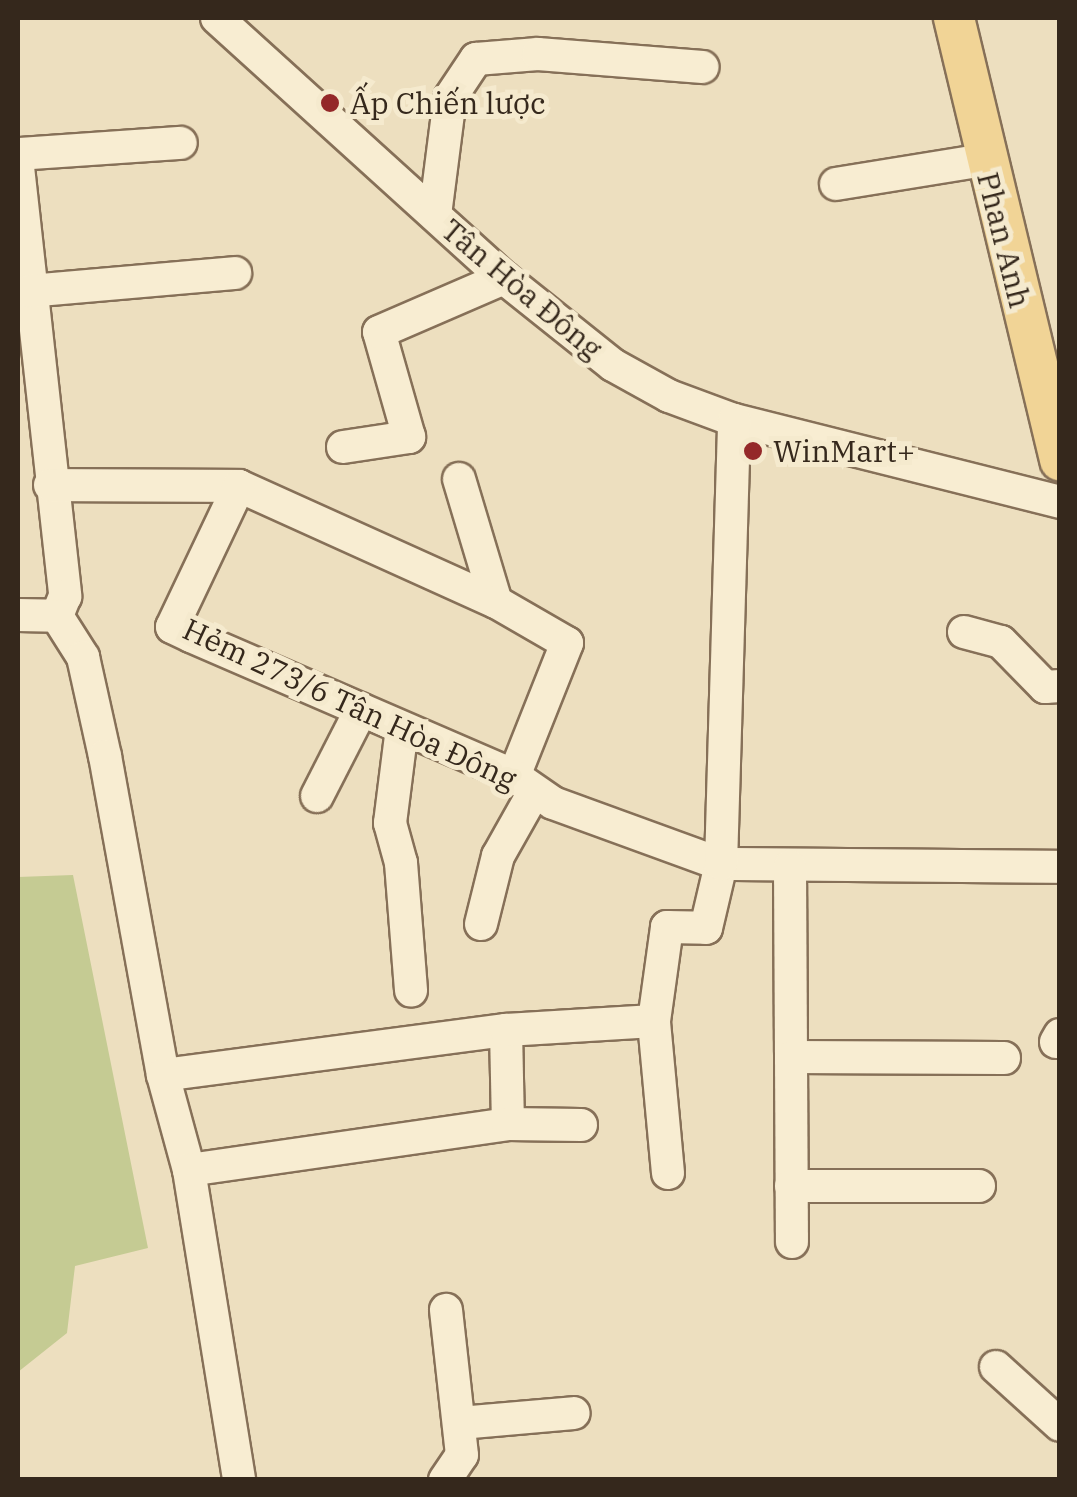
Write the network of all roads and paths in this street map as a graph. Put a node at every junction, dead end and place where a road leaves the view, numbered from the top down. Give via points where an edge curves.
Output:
1 (218, 18) edge
2 (954, 18) edge
3 (702, 66) dead end
4 (181, 143) dead end
5 (18, 154) edge
6 (985, 160) junction
7 (18, 168) edge
8 (836, 184) dead end
9 (435, 215) junction
10 (235, 272) dead end
11 (504, 278) junction
12 (30, 292) junction
13 (734, 420) junction
14 (343, 447) dead end
15 (1060, 460) edge
16 (459, 480) dead end
17 (50, 485) junction
18 (239, 486) junction
19 (1060, 502) edge
20 (496, 602) junction
21 (18, 614) edge
22 (57, 616) junction
23 (964, 632) dead end
24 (1060, 686) edge
25 (361, 710) junction
26 (402, 728) junction
27 (524, 784) junction
28 (317, 796) dead end
29 (721, 864) junction
30 (790, 866) junction
31 (1060, 868) edge
32 (480, 924) dead end
33 (411, 991) dead end
34 (654, 1021) junction
35 (506, 1030) junction
36 (792, 1057) junction
37 (1004, 1058) dead end
38 (162, 1074) junction
39 (508, 1124) junction
40 (580, 1125) dead end
41 (189, 1170) junction
42 (668, 1172) dead end
43 (792, 1186) junction
44 (978, 1186) dead end
45 (792, 1242) dead end
46 (446, 1310) dead end
47 (996, 1367) dead end
48 (574, 1413) dead end
49 (460, 1423) junction
50 (1060, 1425) edge
51 (239, 1480) edge
52 (445, 1480) edge

1 - 9 street, Tân Hòa Đông
2 - 6 main road, Phan Anh
3 - 9 street via 538,54 476,59 450,98
4 - 5 street
6 - 8 street
6 - 15 main road, Phan Anh
7 - 12 street
9 - 11 street, Tân Hòa Đông
10 - 12 street
11 - 13 street, Tân Hòa Đông via 613,364 669,396
11 - 14 street via 378,332 409,437
12 - 17 street
13 - 19 street, Tân Hòa Đông
13 - 29 street
16 - 20 street
17 - 18 street
17 - 22 street via 65,596
18 - 20 street
18 - 25 street, Hẻm 273/6 Tân Hòa Đông via 172,627
20 - 27 street via 567,643
21 - 22 street
22 - 38 street via 83,658
23 - 24 street via 1001,642 1045,687
25 - 26 street, Hẻm 273/6 Tân Hòa Đông
25 - 28 street
26 - 27 street, Hẻm 273/6 Tân Hòa Đông
26 - 33 street via 390,823 401,863
27 - 29 street, Hẻm 273/6 Tân Hòa Đông
27 - 32 street
29 - 30 street, Hẻm 273/6 Tân Hòa Đông
29 - 34 street via 706,928 667,927
30 - 31 street, Hẻm 273/6 Tân Hòa Đông
30 - 36 street
34 - 35 street
34 - 42 street
35 - 38 street
35 - 39 street
36 - 37 street
36 - 43 street
38 - 41 street
39 - 40 street
39 - 41 street
41 - 51 street
43 - 44 street
43 - 45 street
46 - 49 street
47 - 50 street
48 - 49 street
49 - 52 street via 462,1455

